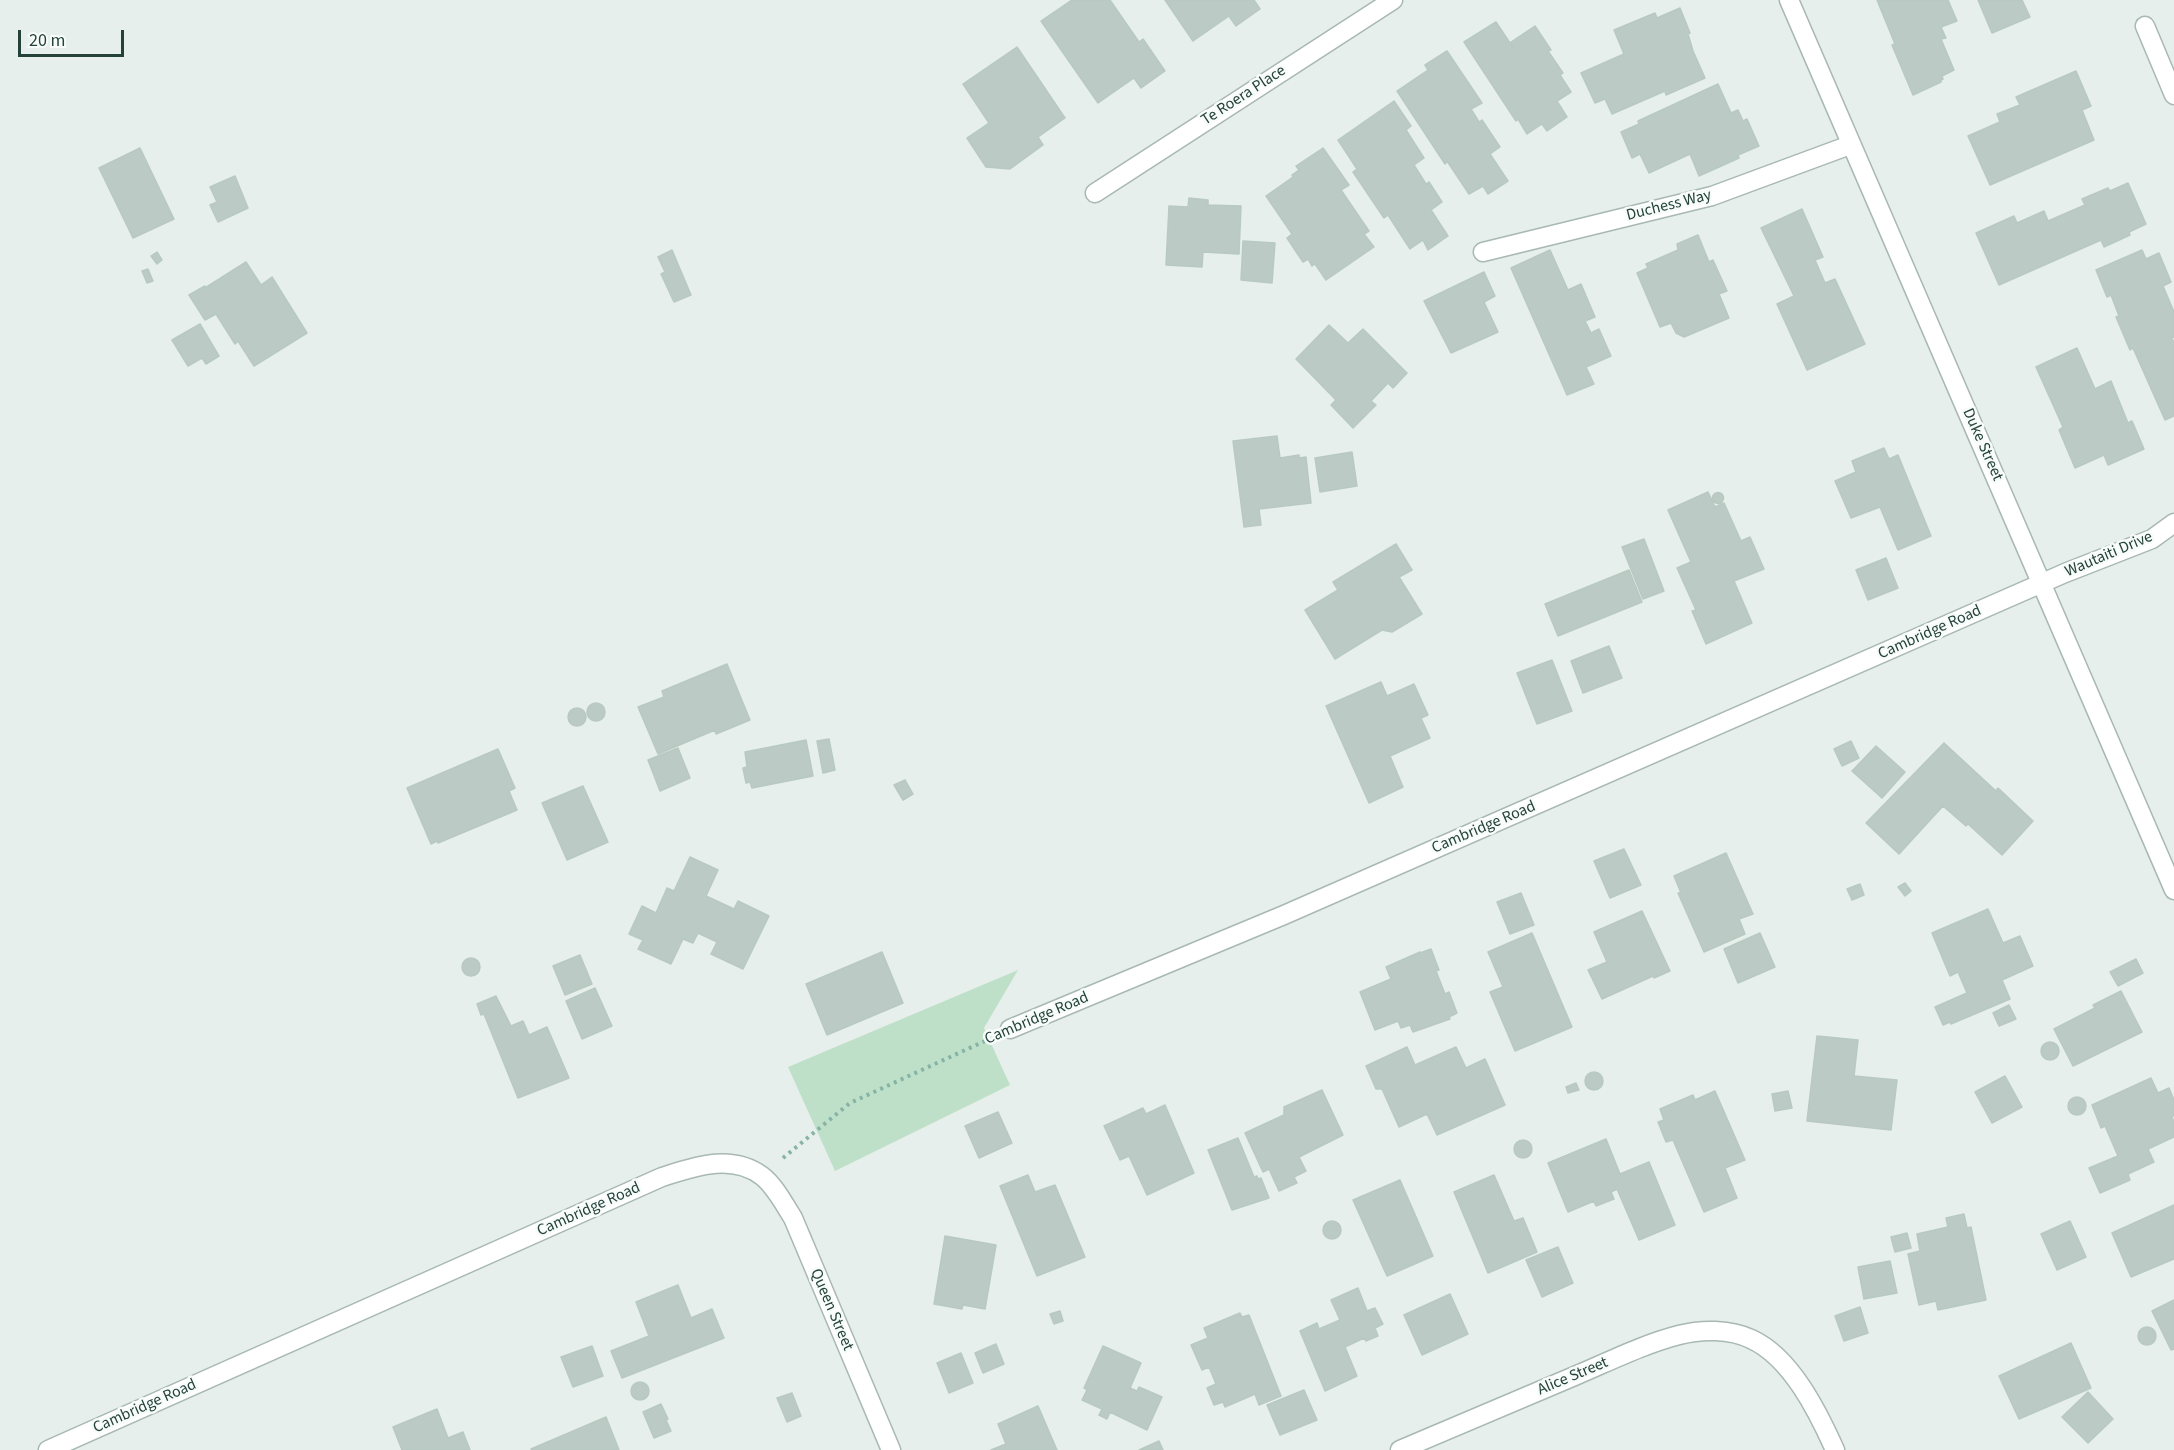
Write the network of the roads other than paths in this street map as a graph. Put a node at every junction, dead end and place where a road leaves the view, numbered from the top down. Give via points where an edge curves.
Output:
1 (1393, 0) edge
2 (1789, 0) edge
3 (2145, 26) dead end
4 (2174, 95) edge
5 (1850, 145) junction
6 (1095, 193) dead end
7 (1483, 252) dead end
8 (2174, 523) edge
9 (2042, 584) junction
10 (2174, 890) edge
11 (1010, 1029) road end
12 (762, 1176) joint
13 (48, 1450) edge
14 (891, 1450) edge
15 (1400, 1450) edge
16 (1835, 1450) edge

1 - 6 street, Te Roera Place
2 - 5 street, Duke Street
3 - 4 street
5 - 7 street, Duchess Way via 1712,196
5 - 9 street, Duke Street
8 - 9 street, Wautaiti Drive via 2152,539
9 - 10 street, Duke Street
9 - 11 street, Cambridge Road via 1295,910
12 - 13 street, Cambridge Road via 742,1166 723,1163 702,1164 662,1177
12 - 14 street, Queen Street via 793,1218
15 - 16 street, Alice Street via 1635,1351 1704,1331 1752,1339 1772,1353 1806,1394

